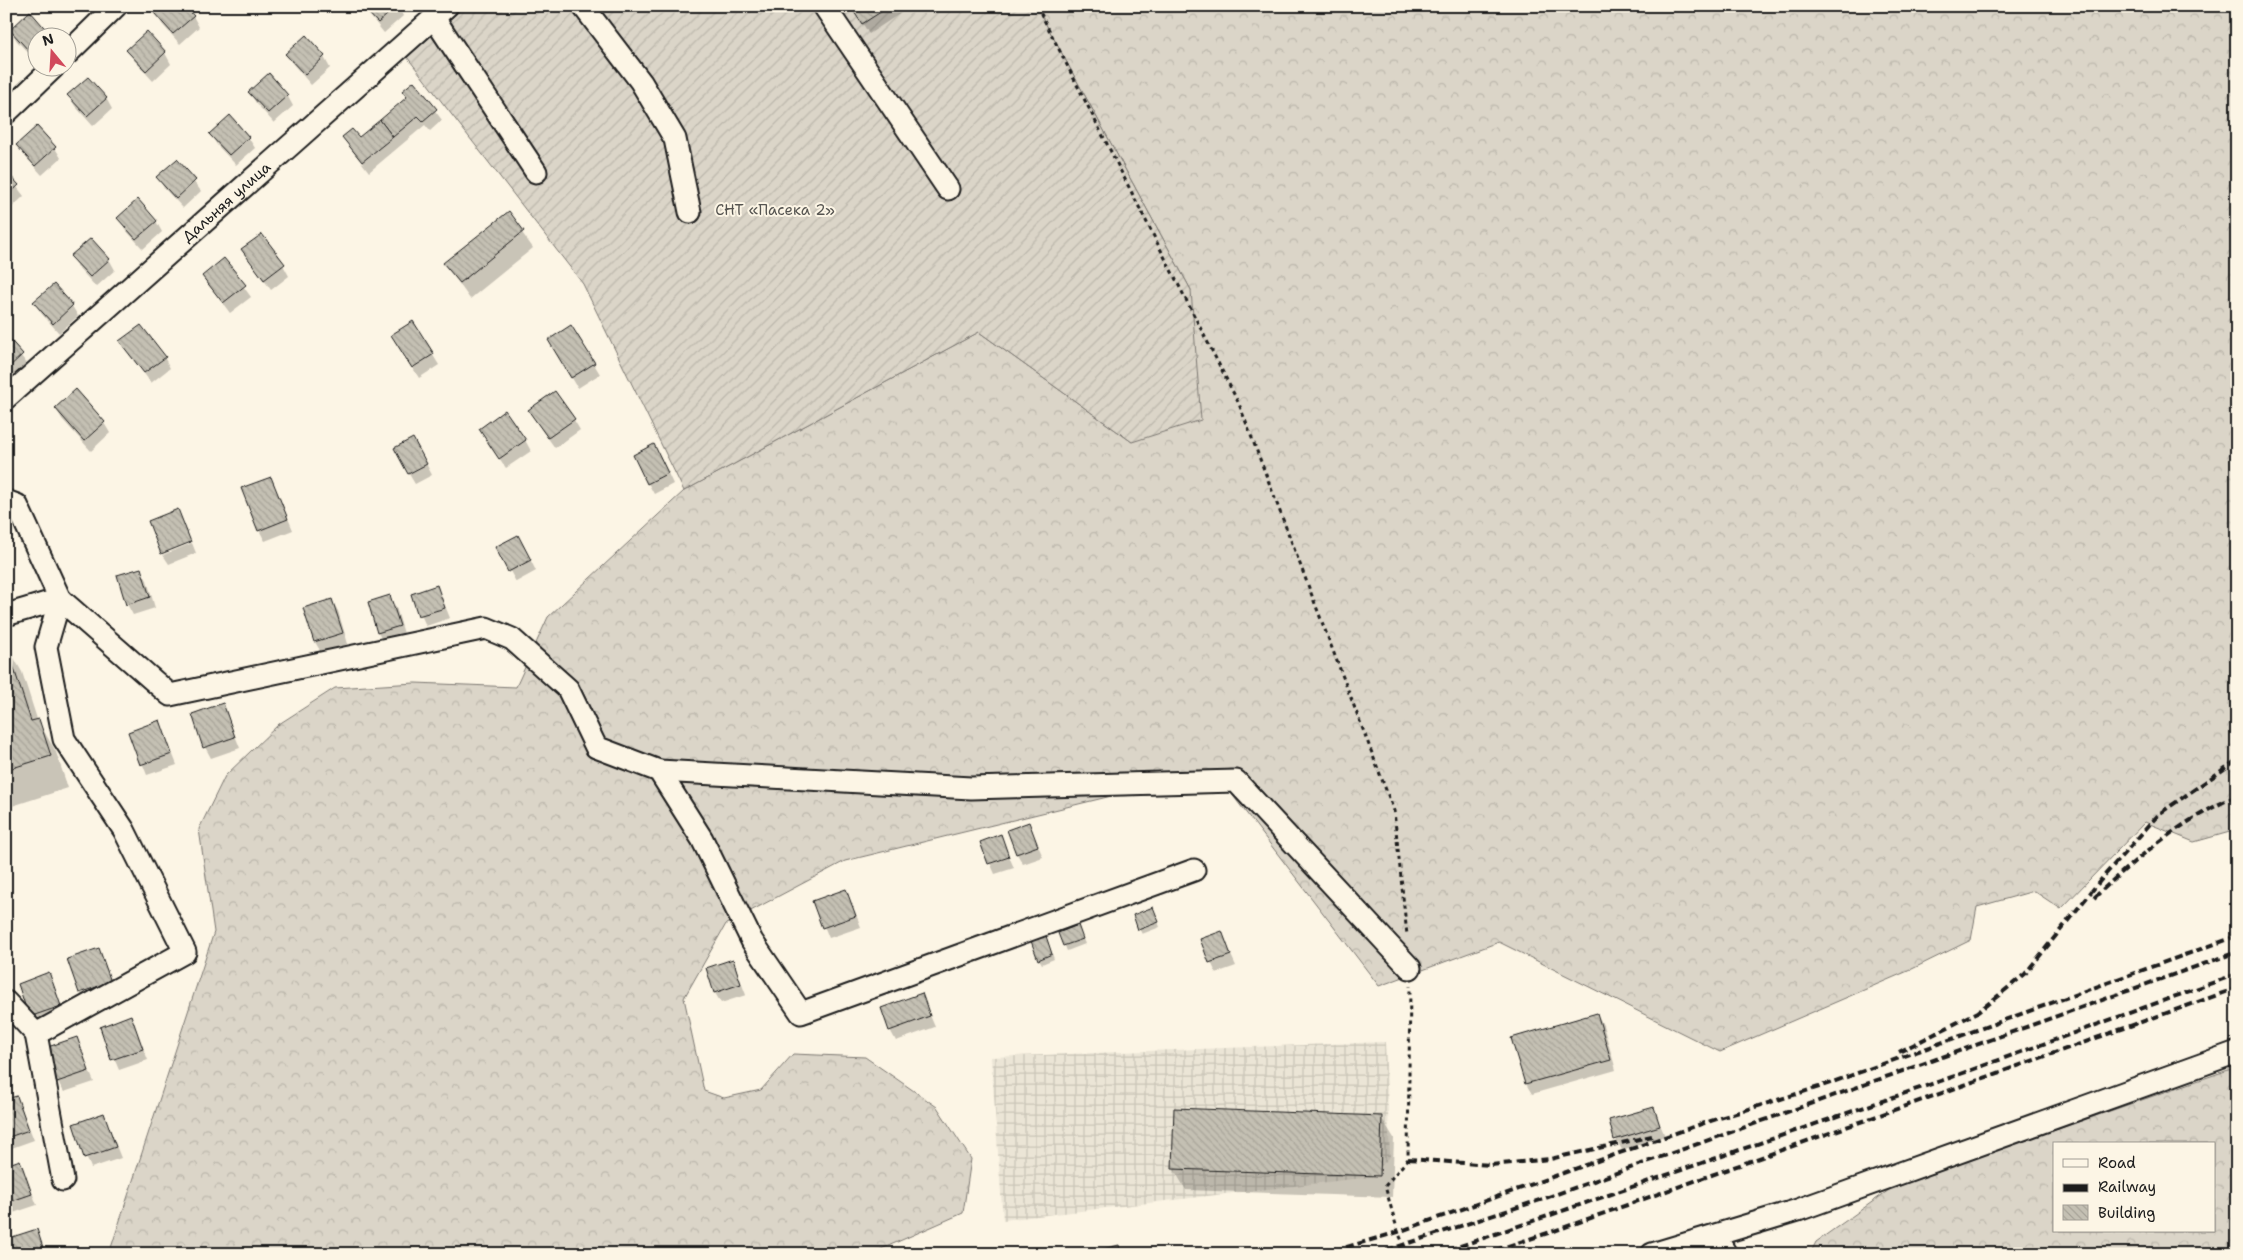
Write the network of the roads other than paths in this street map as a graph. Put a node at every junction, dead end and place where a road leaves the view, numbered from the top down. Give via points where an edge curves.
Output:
1 (116, 6) edge
2 (583, 6) edge
3 (824, 6) edge
4 (441, 12) edge
5 (78, 43) edge
6 (43, 78) edge
7 (6, 113) edge
8 (536, 172) dead end
9 (948, 189) dead end
10 (690, 212) dead end
11 (6, 398) edge
12 (6, 501) edge
13 (60, 599) junction
14 (6, 615) edge
15 (659, 771) junction
16 (1194, 870) dead end
17 (1410, 968) road end
18 (6, 1002) edge
19 (36, 1034) junction
20 (2237, 1052) edge
21 (63, 1180) dead end
22 (1715, 1236) junction
23 (1652, 1254) edge
24 (1726, 1254) edge

1 - 5 street
2 - 10 street via 641,82 675,139
3 - 9 street
4 - 8 street
4 - 11 street, Дальняя улица
6 - 7 street
12 - 13 street via 17,504
13 - 14 street
13 - 15 street via 170,695 486,628 512,639 568,689 596,747
13 - 19 street via 46,647 64,738 124,830 185,952
15 - 16 street via 702,839 752,940 801,1013
15 - 17 street via 971,788 1236,780
18 - 19 street
19 - 21 street
20 - 22 street via 1798,1210
22 - 23 street
22 - 24 street

